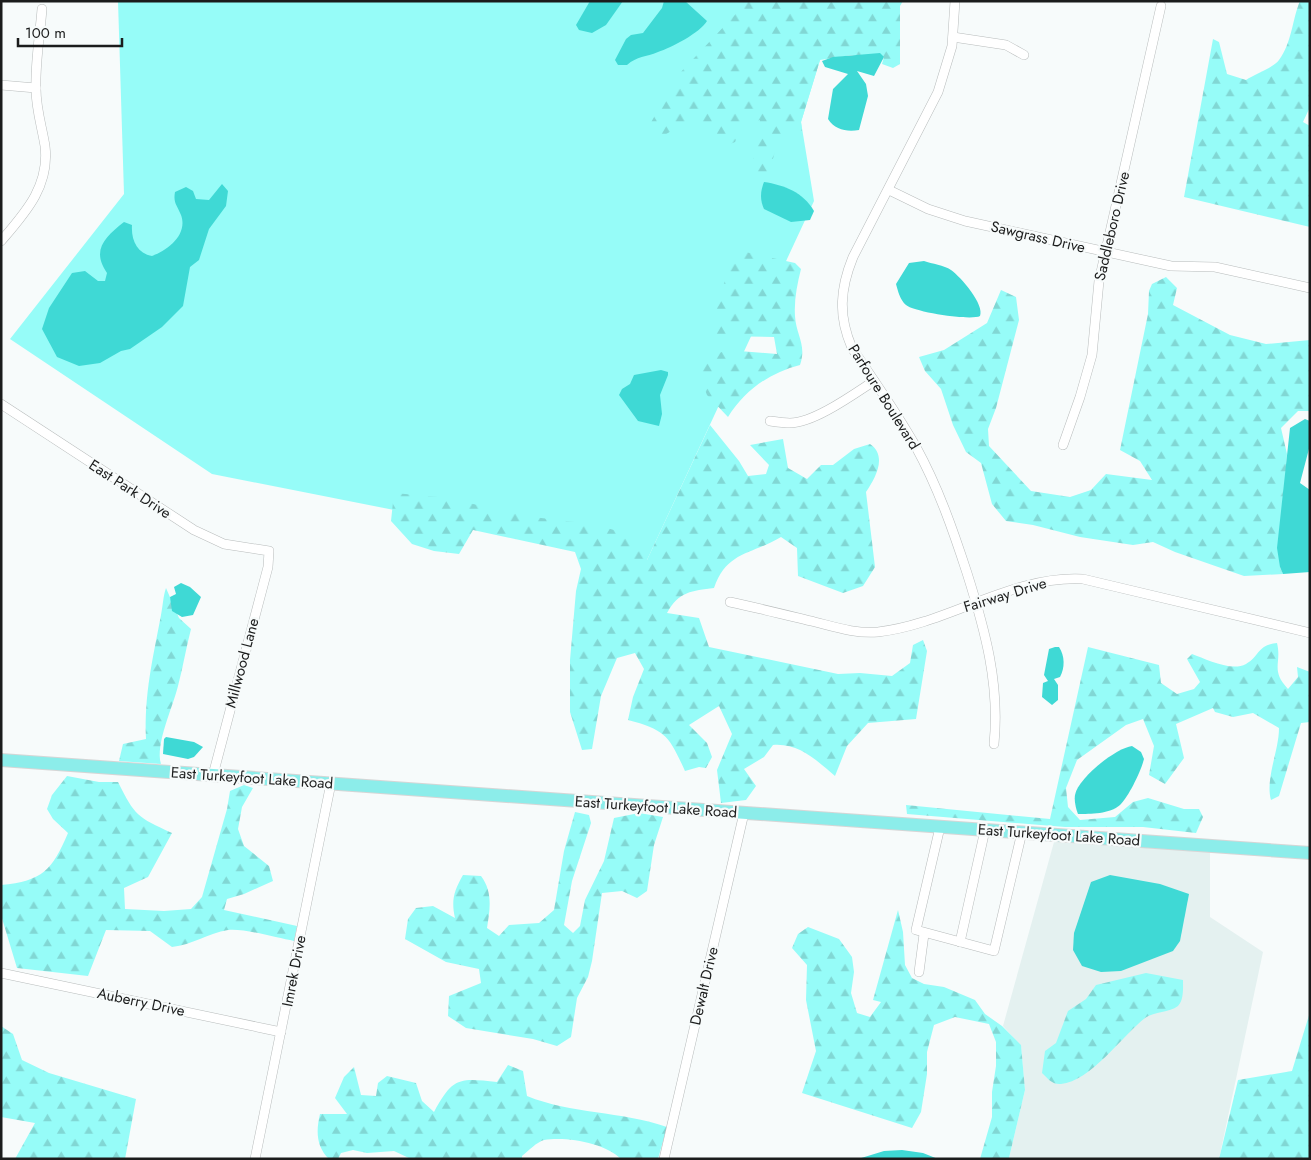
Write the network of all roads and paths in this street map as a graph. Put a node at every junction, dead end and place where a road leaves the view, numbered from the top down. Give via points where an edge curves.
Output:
1 (956, 1) edge
2 (1161, 6) dead end
3 (42, 9) dead end
4 (953, 37) junction
5 (1024, 55) dead end
6 (1, 85) edge
7 (36, 88) junction
8 (889, 190) junction
9 (1, 241) edge
10 (1105, 252) junction
11 (1310, 288) edge
12 (874, 381) junction
13 (1, 404) edge
14 (770, 421) dead end
15 (1063, 445) dead end
16 (269, 551) joint
17 (730, 602) dead end
18 (976, 604) junction
19 (1310, 633) edge
20 (994, 744) dead end
21 (1, 760) edge
22 (213, 775) junction
23 (331, 783) junction
24 (744, 813) junction
25 (940, 827) junction
26 (985, 830) junction
27 (1022, 832) junction
28 (1310, 853) edge
29 (924, 934) junction
30 (960, 942) junction
31 (919, 972) dead end
32 (1, 973) edge
33 (281, 1032) junction
34 (255, 1159) edge
35 (664, 1159) edge

1 - 4 street, Parfoure Boulevard
2 - 10 street, Saddleboro Drive
3 - 7 street
4 - 5 street via 1006,45
4 - 8 street, Parfoure Boulevard via 938,92
6 - 7 street
7 - 9 street via 45,148 43,181 35,198
8 - 10 street, Sawgrass Drive via 949,216
8 - 12 street, Parfoure Boulevard via 853,258 841,297 847,336
10 - 11 street, Sawgrass Drive via 1171,266 1215,267
10 - 15 street, Saddleboro Drive via 1092,355
12 - 14 street via 836,405 806,418 792,423
12 - 18 street, Parfoure Boulevard via 909,434 929,472 957,542
13 - 16 street, East Park Drive via 194,530 224,544
16 - 22 street, Millwood Lane via 268,567
17 - 18 street, Fairway Drive via 863,632 890,630
18 - 19 street, Fairway Drive via 1029,586 1083,579
18 - 20 street, Parfoure Boulevard via 987,639 994,680
21 - 22 main road, East Turkeyfoot Lake Road
22 - 23 main road, East Turkeyfoot Lake Road
23 - 24 main road, East Turkeyfoot Lake Road
23 - 33 street, Imrek Drive
24 - 25 main road, East Turkeyfoot Lake Road
24 - 35 street, Dewalt Drive
25 - 26 main road, East Turkeyfoot Lake Road
25 - 29 street via 916,930
26 - 27 main road, East Turkeyfoot Lake Road
26 - 30 street
27 - 28 main road, East Turkeyfoot Lake Road
27 - 30 street via 994,951
29 - 30 street
29 - 31 street
32 - 33 street, Auberry Drive
33 - 34 street, Imrek Drive

